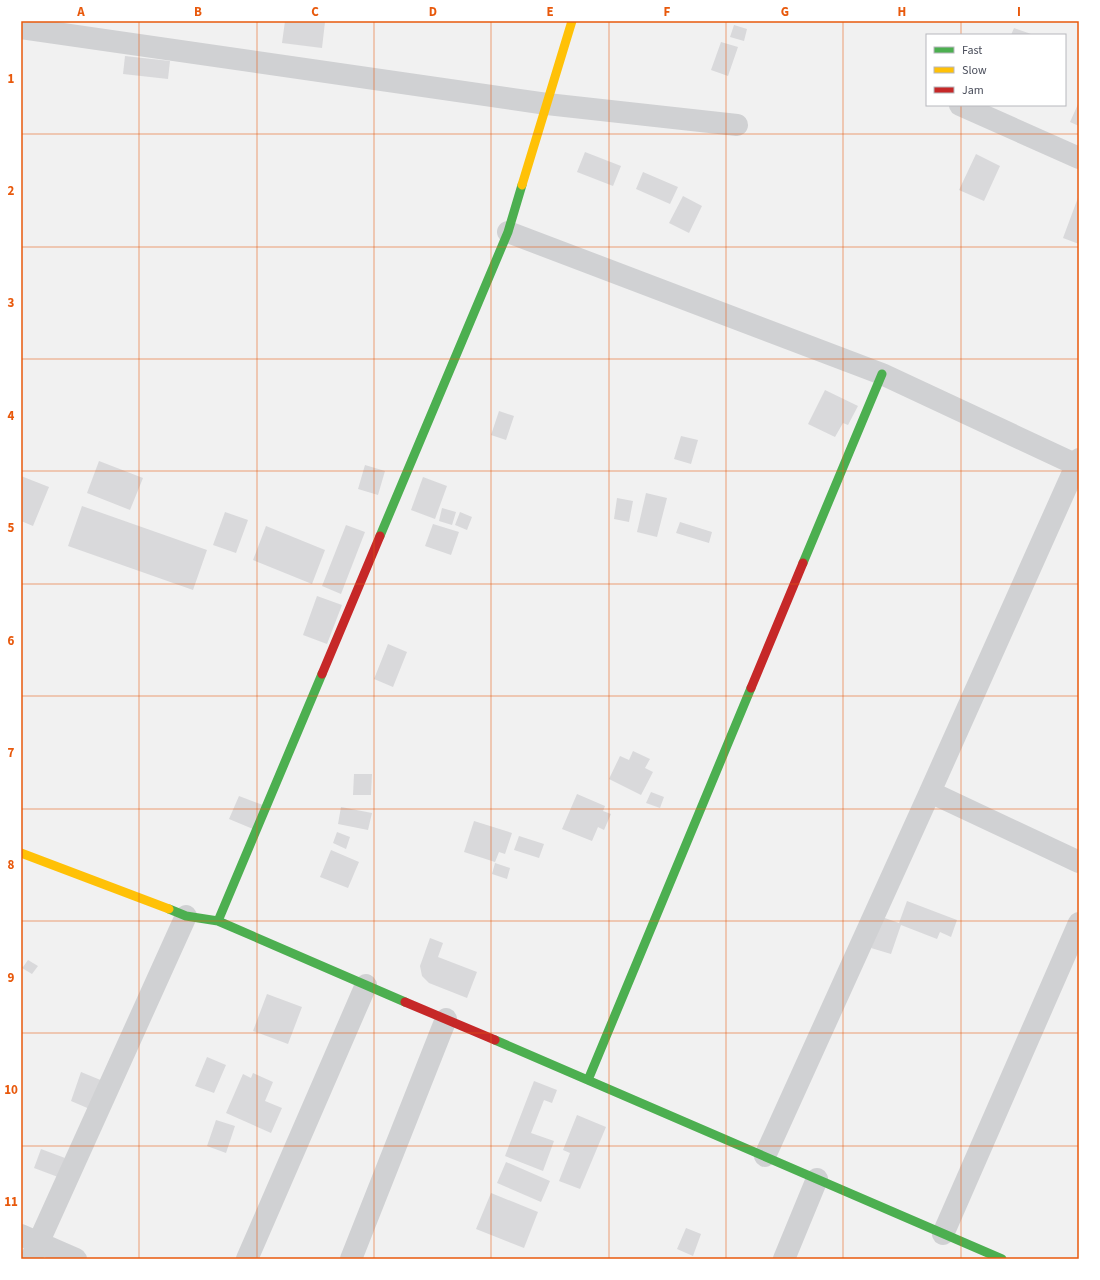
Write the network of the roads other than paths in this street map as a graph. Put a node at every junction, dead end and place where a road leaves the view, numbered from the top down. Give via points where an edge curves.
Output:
1 (572, 21) edge
2 (21, 28) edge
3 (547, 104) junction
4 (962, 106) edge
5 (737, 125) dead end
6 (1079, 158) edge
7 (508, 232) junction
8 (882, 374) junction
9 (1078, 463) edge
10 (930, 792) junction
11 (21, 853) edge
12 (1079, 862) edge
13 (186, 916) junction
14 (218, 921) junction
15 (1079, 923) edge
16 (366, 985) junction
17 (446, 1020) junction
18 (588, 1080) junction
19 (765, 1156) junction
20 (817, 1179) junction
21 (943, 1234) junction
22 (30, 1245) edge
23 (76, 1259) edge
24 (248, 1259) edge
25 (351, 1259) edge
26 (784, 1259) edge
27 (1002, 1259) edge

1 - 3 street
2 - 3 street
3 - 5 street
3 - 7 street
4 - 6 street
7 - 8 street
7 - 14 street
8 - 9 street
8 - 18 street
9 - 10 street
10 - 12 street
10 - 19 street
11 - 13 street
13 - 14 street
13 - 22 street
14 - 16 street
15 - 21 street
16 - 17 street
16 - 24 street
17 - 18 street
17 - 25 street
18 - 19 street
19 - 20 street
20 - 21 street
20 - 26 street
21 - 27 street
22 - 23 street

